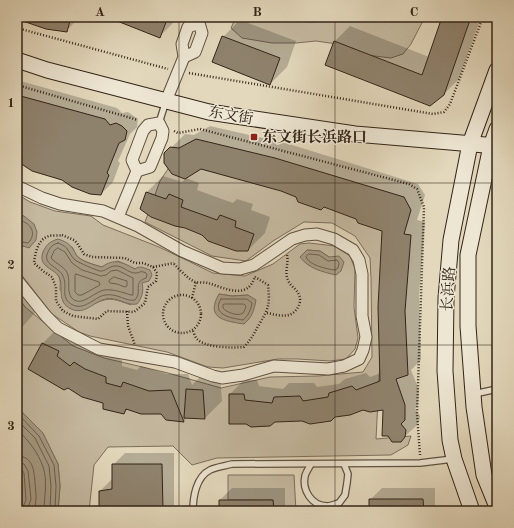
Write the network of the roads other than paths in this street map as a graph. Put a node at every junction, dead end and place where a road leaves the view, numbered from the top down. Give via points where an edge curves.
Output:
1 (201, 20) edge
2 (184, 57) junction
3 (17, 60) edge
4 (497, 70) edge
5 (166, 101) junction
6 (159, 123) junction
7 (497, 129) edge
8 (470, 144) junction
9 (494, 146) edge
10 (137, 171) junction
11 (17, 186) edge
12 (118, 218) junction
13 (17, 280) edge
14 (497, 389) edge
15 (473, 394) junction
16 (454, 459) junction
17 (311, 464) junction
18 (344, 464) junction
19 (497, 508) edge
20 (193, 511) edge
21 (472, 511) edge

1 - 2 street via 202,33 195,52
1 - 2 street via 188,27 182,44
2 - 5 street
3 - 5 main road, 东文街
4 - 8 main road, 长浜路
5 - 6 lane
5 - 8 main road, 东文街 via 209,112 355,134
6 - 10 street via 163,131 162,138 150,166
6 - 10 street via 148,124 143,131 132,160
7 - 9 main road, 长浜路
8 - 9 main road, 东文街
8 - 16 main road, 长浜路 via 451,240 446,298 445,372 450,440
9 - 15 main road, 长浜路 via 468,255 468,326
10 - 12 street
11 - 12 street via 60,204 103,211
12 - 13 street via 138,226 182,251 222,268 240,269 254,265 292,239 305,234 317,234 334,239 353,250 359,260 362,274 362,316 366,337 359,359 344,366 328,369 274,366 222,378 175,362 99,349 58,328
14 - 15 lane
15 - 19 main road, 长浜路 via 484,475
16 - 18 lane via 420,463
16 - 21 main road, 长浜路
17 - 18 lane
17 - 18 lane via 305,475 305,487 316,504 326,506 339,503 345,495 348,474
17 - 20 lane via 232,464 210,470 200,479 194,493

